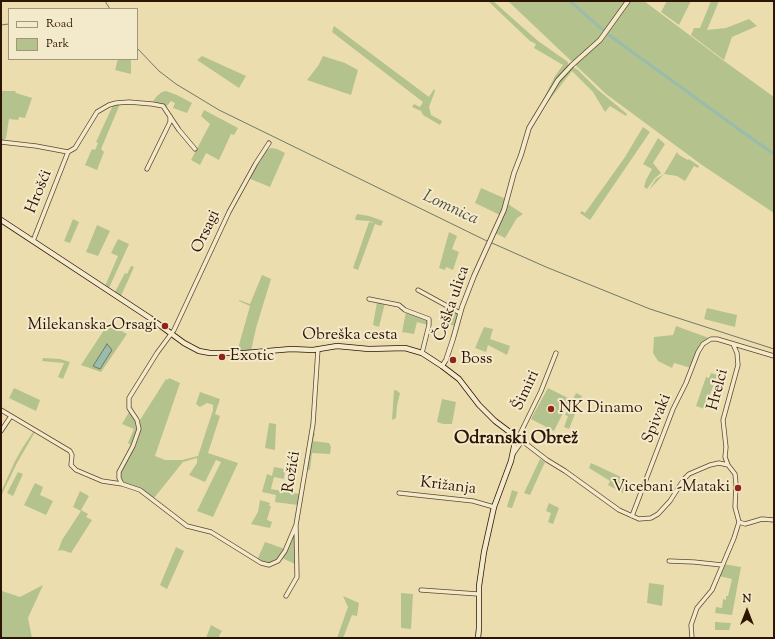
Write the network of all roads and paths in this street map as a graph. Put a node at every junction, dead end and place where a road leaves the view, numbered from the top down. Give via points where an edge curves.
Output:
1 (628, 1) edge
2 (169, 115) junction
3 (1, 142) edge
4 (269, 143) dead end
5 (195, 149) dead end
6 (68, 152) junction
7 (147, 169) dead end
8 (1, 220) edge
9 (33, 241) junction
10 (418, 290) dead end
11 (369, 299) dead end
12 (460, 313) junction
13 (172, 334) junction
14 (733, 344) junction
15 (318, 349) junction
16 (422, 353) junction
17 (556, 353) dead end
18 (774, 356) edge
19 (442, 366) junction
20 (1, 410) edge
21 (11, 416) junction
22 (1, 431) edge
23 (510, 432) junction
24 (518, 438) junction
25 (522, 441) junction
26 (513, 454) junction
27 (725, 457) junction
28 (714, 463) junction
29 (728, 465) junction
30 (119, 472) junction
31 (108, 483) junction
32 (122, 484) junction
33 (399, 493) dead end
34 (494, 507) junction
35 (632, 516) junction
36 (774, 520) edge
37 (739, 522) junction
38 (296, 525) junction
39 (669, 561) dead end
40 (722, 565) junction
41 (421, 590) dead end
42 (478, 594) junction
43 (286, 596) dead end
44 (478, 638) edge
45 (692, 638) edge

1 - 12 street, Češka ulica via 600,40 558,80 533,120 504,210
2 - 5 street
2 - 6 street via 163,106 152,104 123,102 109,105 97,112 75,148
2 - 7 street via 169,125
3 - 6 street
4 - 13 street, Orsagi via 229,212
6 - 9 street, Hrošći
8 - 9 main road, Obreška cesta
9 - 13 main road, Obreška cesta
10 - 12 street
11 - 16 street via 399,305 407,312 429,319
12 - 19 street, Češka ulica via 454,340
13 - 15 main road, Obreška cesta via 190,347 205,353
13 - 30 street, Orsagi via 157,352 129,398 128,406 137,420 138,434
14 - 18 street
14 - 27 street, Hrelci via 738,365 723,416
14 - 35 street, Spivaki via 714,338 703,344 698,352
15 - 16 main road, Obreška cesta via 342,346 369,349 400,348
15 - 38 street, Rožići via 313,424
16 - 19 main road, Obreška cesta
17 - 24 street, Šimiri
19 - 23 main road, Obreška cesta via 459,378 479,405
20 - 21 street
21 - 22 street
21 - 31 street via 70,452 73,468
23 - 24 street, Obreška cesta
23 - 26 main road via 515,442
24 - 25 street, Obreška cesta
25 - 26 street
25 - 35 street, Obreška cesta
26 - 34 main road
27 - 28 street, Obreška cesta
27 - 29 street, Hrelci
28 - 29 street
28 - 35 street, Obreška cesta via 686,476 670,501 654,516 643,519
29 - 37 street via 736,478 735,507
30 - 31 street, Orsagi
30 - 32 street via 118,478
31 - 32 street
32 - 38 street via 143,492 187,526 211,532 266,565 275,563 284,554
33 - 34 street, Križanja via 473,501
34 - 42 main road
36 - 37 street via 762,519 743,524
37 - 40 street
38 - 43 street, Rožići via 296,580
39 - 40 street
40 - 45 street via 712,590 697,608 691,625
41 - 42 street
42 - 44 main road

